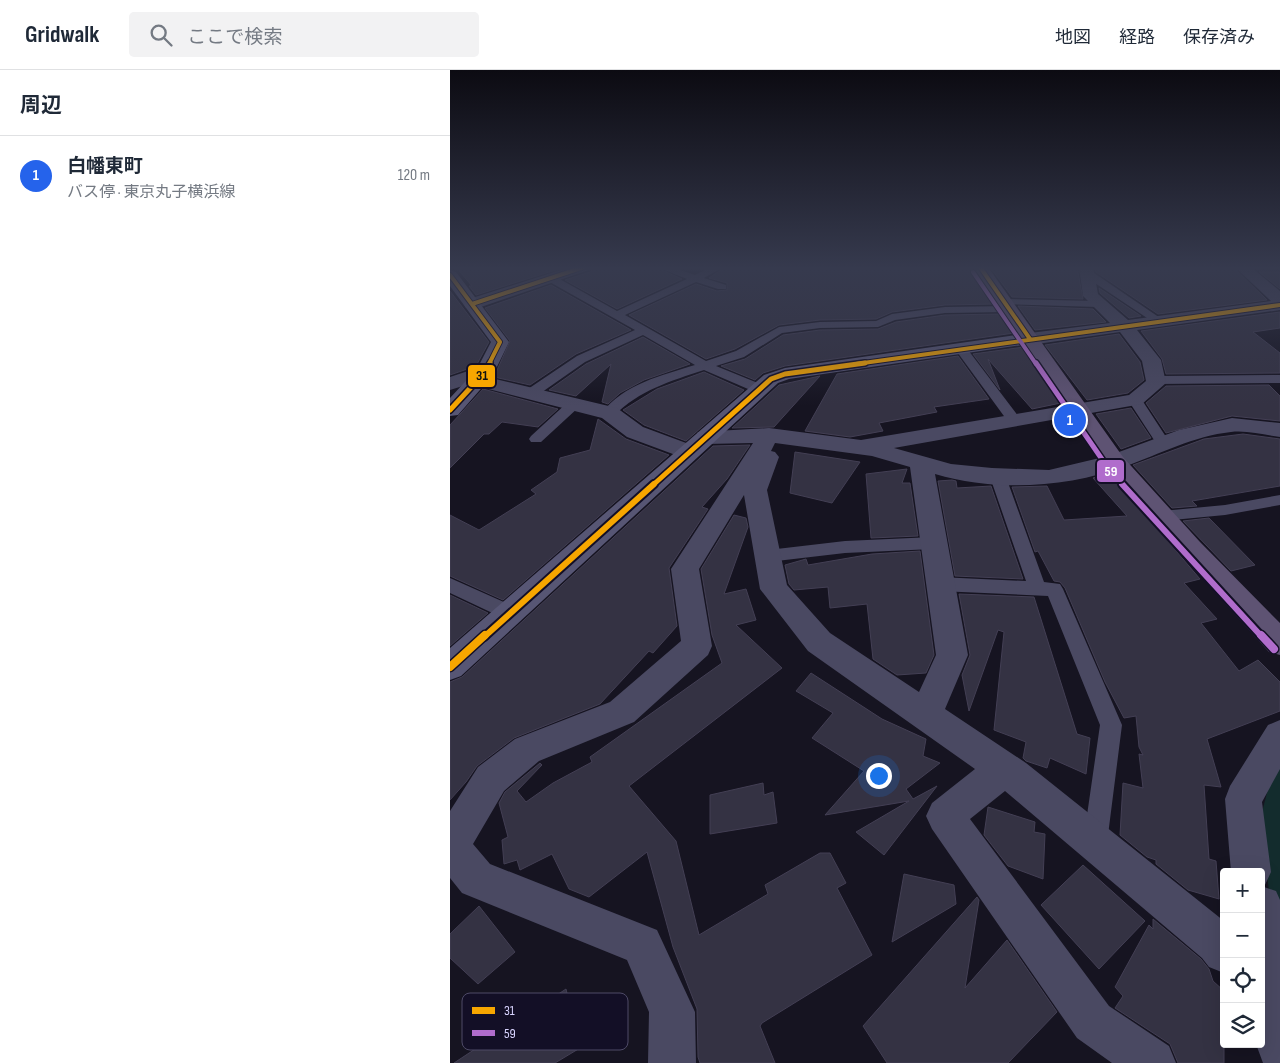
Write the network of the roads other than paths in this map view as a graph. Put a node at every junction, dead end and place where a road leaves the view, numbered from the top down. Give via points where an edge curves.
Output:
1 (479, 313) edge
2 (613, 313) edge
3 (620, 313) edge
4 (920, 313) edge
5 (1013, 313) edge
6 (1109, 313) edge
7 (1148, 313) edge
8 (1221, 313) edge
9 (616, 315) junction
10 (1160, 322) junction
11 (1124, 326) junction
12 (643, 331) junction
13 (1030, 339) junction
14 (961, 348) junction
15 (706, 366) junction
16 (482, 376) junction
17 (1280, 379) edge
18 (1155, 380) junction
19 (450, 384) edge
20 (760, 389) junction
21 (530, 394) junction
22 (1135, 400) junction
23 (574, 404) junction
24 (450, 410) edge
25 (1078, 410) junction
26 (609, 413) junction
27 (1014, 420) junction
28 (1280, 430) edge
29 (771, 436) junction
30 (536, 439) dead end
31 (1163, 443) junction
32 (697, 445) junction
33 (858, 446) junction
34 (920, 462) junction
35 (1115, 462) junction
36 (998, 477) junction
37 (1280, 500) edge
38 (1162, 516) junction
39 (933, 543) junction
40 (768, 556) junction
41 (939, 584) junction
42 (450, 585) edge
43 (1038, 588) junction
44 (510, 613) junction
45 (1280, 643) edge
46 (451, 664) edge
47 (925, 716) junction
48 (1280, 736) edge
49 (1004, 769) junction
50 (1095, 842) junction
51 (450, 846) edge
52 (1252, 868) edge
53 (1265, 913) edge
54 (1280, 942) edge
55 (1220, 947) edge
56 (1261, 958) edge
57 (1270, 1020) edge
58 (672, 1063) edge
59 (1152, 1063) edge

1 - 16 street via 500,342
2 - 9 lane
3 - 9 lane
4 - 15 lane via 892,317 878,324 820,325 779,330 740,354
5 - 13 main road
6 - 11 street
7 - 10 lane
8 - 10 street
9 - 12 lane
10 - 11 street
11 - 13 street
11 - 18 street via 1151,360
12 - 15 lane
12 - 21 lane via 581,359
13 - 14 street
13 - 25 main road
14 - 20 street via 785,374 771,379
14 - 27 lane
15 - 20 lane
15 - 26 lane via 655,382 622,400
16 - 19 street
16 - 21 street
16 - 24 street
17 - 18 lane
18 - 22 street
20 - 32 street
21 - 23 street
22 - 25 street
22 - 31 lane
23 - 26 street
23 - 30 lane
25 - 27 street
25 - 35 main road
26 - 32 street via 635,432
27 - 33 street
28 - 31 street via 1232,425 1187,434
29 - 32 street
29 - 33 street
29 - 40 street via 755,490
29 - 51 street via 685,568 696,646 622,712 527,750 513,761 491,779
31 - 35 street
32 - 44 street
33 - 34 street
34 - 36 street
34 - 39 street
35 - 36 street via 1048,478
35 - 38 main road
36 - 43 lane
37 - 38 lane via 1226,510
38 - 45 main road
39 - 40 lane via 845,547
39 - 41 street
40 - 47 street via 774,590 819,642
41 - 43 lane
41 - 47 street via 952,655
42 - 44 lane
43 - 50 lane via 1054,589 1112,725
44 - 46 street
47 - 49 street
48 - 52 street via 1243,798
49 - 50 street
49 - 59 street via 945,816 1093,1022
50 - 55 street
51 - 58 street via 476,879 642,946 672,1012
53 - 54 street
56 - 57 street

